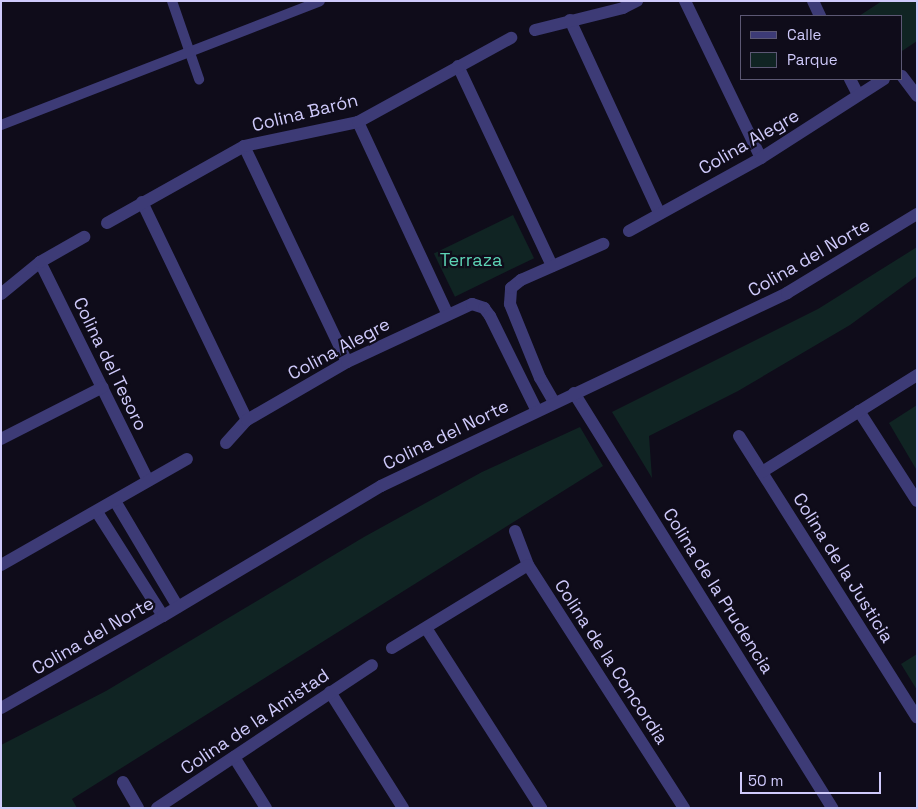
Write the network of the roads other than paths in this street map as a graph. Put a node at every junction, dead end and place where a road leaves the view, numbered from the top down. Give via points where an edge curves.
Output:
1 (172, 1) edge
2 (320, 1) edge
3 (637, 1) edge
4 (685, 1) edge
5 (812, 1) edge
6 (819, 15) edge
7 (570, 20) junction
8 (535, 30) dead end
9 (511, 38) dead end
10 (190, 53) junction
11 (458, 66) junction
12 (903, 77) edge
13 (200, 79) dead end
14 (850, 80) edge
15 (882, 80) edge
16 (858, 96) junction
17 (917, 96) edge
18 (358, 122) junction
19 (1, 124) edge
20 (244, 146) junction
21 (761, 158) junction
22 (142, 202) junction
23 (659, 213) junction
24 (917, 214) edge
25 (107, 223) dead end
26 (629, 230) dead end
27 (84, 237) dead end
28 (603, 244) dead end
29 (40, 262) junction
30 (552, 266) junction
31 (1, 294) edge
32 (447, 313) junction
33 (347, 362) junction
34 (917, 375) edge
35 (103, 387) junction
36 (574, 393) junction
37 (554, 402) junction
38 (537, 410) junction
39 (859, 411) junction
40 (247, 420) junction
41 (739, 436) dead end
42 (1, 439) edge
43 (226, 442) dead end
44 (187, 459) dead end
45 (762, 472) junction
46 (148, 481) junction
47 (115, 501) junction
48 (917, 501) edge
49 (97, 512) junction
50 (515, 531) dead end
51 (1, 565) edge
52 (528, 565) junction
53 (178, 607) junction
54 (163, 616) junction
55 (426, 628) junction
56 (392, 648) dead end
57 (372, 665) dead end
58 (330, 692) junction
59 (1, 708) edge
60 (917, 718) edge
61 (234, 756) junction
62 (123, 782) dead end
63 (138, 808) edge
64 (157, 808) edge
65 (266, 808) edge
66 (403, 808) edge
67 (542, 808) edge
68 (684, 808) edge
69 (832, 808) edge

1 - 10 lane
2 - 10 lane
3 - 7 street via 623,8
4 - 21 street
5 - 6 street
7 - 8 street
7 - 23 street
9 - 11 street, Colina Barón
10 - 13 lane
10 - 19 lane
11 - 18 street, Colina Barón
11 - 30 street
12 - 17 street
14 - 16 street
15 - 16 street, Colina Alegre
16 - 21 street, Colina Alegre
18 - 20 street, Colina Barón
18 - 32 street
20 - 22 street, Colina Barón
20 - 33 street
21 - 23 street, Colina Alegre
22 - 25 street, Colina Barón
22 - 40 street
23 - 26 street, Colina Alegre
24 - 36 street, Colina del Norte via 787,293
27 - 29 street
28 - 30 street
29 - 31 street
29 - 35 street, Colina del Tesoro
30 - 37 street via 511,288 510,304 540,378
32 - 33 street, Colina Alegre
32 - 38 street, Colina Alegre via 465,305 478,304 490,316
33 - 40 street, Colina Alegre
34 - 39 street
35 - 42 street
35 - 46 street, Colina del Tesoro
36 - 37 street, Colina del Norte
36 - 69 street, Colina de la Prudencia
37 - 38 street, Colina del Norte
38 - 53 street, Colina del Norte via 381,486
39 - 45 street
39 - 48 street
40 - 43 street, Colina Alegre
41 - 45 street, Colina de la Justicia
44 - 46 street
45 - 60 street, Colina de la Justicia
46 - 47 street
47 - 49 street
47 - 53 street
49 - 51 street
49 - 54 street
50 - 52 street, Colina de la Concordia
52 - 55 street
52 - 68 street, Colina de la Concordia
53 - 54 street, Colina del Norte
54 - 59 street, Colina del Norte
55 - 56 street
55 - 67 street
57 - 58 street, Colina de la Amistad
58 - 61 street, Colina de la Amistad
58 - 66 street
61 - 64 street, Colina de la Amistad
61 - 65 street
62 - 63 street

